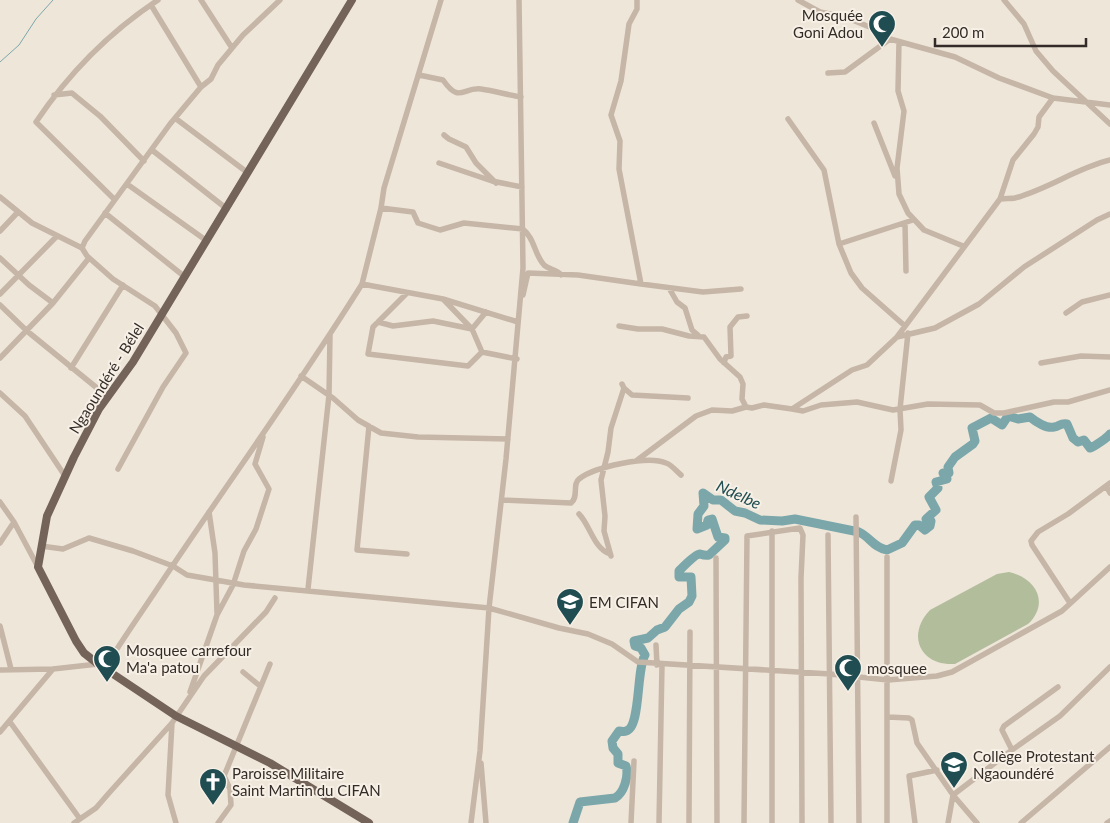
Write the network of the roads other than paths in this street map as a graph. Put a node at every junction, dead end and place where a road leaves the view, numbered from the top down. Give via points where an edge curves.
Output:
1 (158, 0) edge
2 (201, 0) edge
3 (280, 0) edge
4 (352, 0) edge
5 (441, 0) edge
6 (518, 0) edge
7 (637, 0) edge
8 (798, 0) edge
9 (1004, 0) edge
10 (151, 4) junction
11 (890, 39) junction
12 (898, 42) junction
13 (232, 48) junction
14 (828, 73) dead end
15 (419, 75) junction
16 (201, 87) junction
17 (54, 95) junction
18 (521, 97) junction
19 (1053, 98) junction
20 (1088, 103) junction
21 (1110, 105) edge
22 (175, 118) junction
23 (788, 119) dead end
24 (874, 123) dead end
25 (1110, 124) edge
26 (444, 134) dead end
27 (152, 150) junction
28 (1110, 160) edge
29 (144, 162) junction
30 (439, 163) dead end
31 (248, 173) junction
32 (496, 182) junction
33 (898, 183) junction
34 (127, 184) junction
35 (522, 187) junction
36 (0, 197) edge
37 (114, 199) junction
38 (1000, 199) junction
39 (381, 208) junction
40 (227, 209) junction
41 (18, 212) junction
42 (104, 213) junction
43 (1110, 214) edge
44 (914, 220) junction
45 (905, 223) junction
46 (523, 230) junction
47 (0, 232) edge
48 (57, 236) junction
49 (208, 241) junction
50 (839, 244) junction
51 (963, 246) junction
52 (82, 248) junction
53 (0, 258) edge
54 (89, 258) junction
55 (906, 271) dead end
56 (562, 274) junction
57 (18, 276) junction
58 (185, 278) junction
59 (123, 284) junction
60 (362, 284) junction
61 (642, 284) junction
62 (668, 288) junction
63 (742, 289) dead end
64 (407, 293) junction
65 (0, 294) edge
66 (1110, 294) edge
67 (443, 299) junction
68 (520, 300) junction
69 (53, 303) junction
70 (0, 305) edge
71 (486, 312) junction
72 (1066, 313) dead end
73 (162, 314) junction
74 (747, 316) dead end
75 (378, 322) junction
76 (518, 322) junction
77 (619, 326) dead end
78 (905, 326) junction
79 (472, 329) junction
80 (26, 330) junction
81 (908, 333) junction
82 (330, 334) junction
83 (698, 335) junction
84 (897, 337) junction
85 (482, 352) junction
86 (1110, 357) edge
87 (0, 358) edge
88 (517, 359) junction
89 (724, 363) junction
90 (1042, 363) dead end
91 (71, 368) junction
92 (301, 376) junction
93 (1110, 390) edge
94 (0, 393) edge
95 (329, 395) junction
96 (108, 397) junction
97 (688, 398) dead end
98 (746, 406) junction
99 (792, 408) junction
100 (900, 408) junction
101 (369, 426) junction
102 (265, 432) junction
103 (508, 439) junction
104 (635, 462) junction
105 (118, 469) dead end
106 (602, 470) junction
107 (680, 475) dead end
108 (65, 476) junction
109 (891, 480) dead end
110 (1108, 484) edge
111 (1110, 493) edge
112 (502, 500) junction
113 (0, 502) edge
114 (209, 512) junction
115 (579, 514) dead end
116 (856, 517) dead end
117 (14, 522) junction
118 (772, 531) junction
119 (828, 534) dead end
120 (0, 543) edge
121 (41, 546) junction
122 (407, 554) dead end
123 (887, 557) dead end
124 (716, 558) dead end
125 (172, 566) junction
126 (38, 567) junction
127 (1110, 567) edge
128 (216, 580) junction
129 (234, 583) junction
130 (308, 589) junction
131 (274, 598) dead end
132 (1070, 604) junction
133 (489, 608) junction
134 (217, 615) junction
135 (0, 626) edge
136 (690, 632) dead end
137 (656, 645) dead end
138 (270, 664) dead end
139 (659, 665) junction
140 (101, 666) junction
141 (689, 667) junction
142 (1110, 667) edge
143 (11, 669) junction
144 (53, 669) junction
145 (716, 669) junction
146 (0, 670) edge
147 (746, 670) junction
148 (243, 672) dead end
149 (773, 672) junction
150 (801, 673) junction
151 (830, 674) junction
152 (858, 677) junction
153 (888, 680) junction
154 (260, 686) junction
155 (1058, 687) dead end
156 (190, 694) junction
157 (888, 717) junction
158 (174, 719) junction
159 (10, 722) junction
160 (0, 732) edge
161 (1110, 747) edge
162 (237, 748) junction
163 (1012, 750) junction
164 (480, 751) junction
165 (634, 761) dead end
166 (937, 770) junction
167 (953, 795) junction
168 (1110, 821) edge
169 (77, 822) edge
170 (367, 822) edge
171 (176, 823) edge
172 (218, 823) edge
173 (471, 823) edge
174 (486, 823) edge
175 (631, 823) edge
176 (659, 823) edge
177 (688, 823) edge
178 (717, 823) edge
179 (744, 823) edge
180 (772, 823) edge
181 (802, 823) edge
182 (831, 823) edge
183 (859, 823) edge
184 (887, 823) edge
185 (915, 823) edge
186 (948, 823) edge
187 (977, 823) edge
188 (1021, 823) edge
189 (1107, 823) edge

1 - 10 street
2 - 13 street
3 - 13 street
4 - 31 main road, Ngaoundéré - Bélel
5 - 15 street
6 - 18 street
7 - 61 street via 637,9 629,24 612,115 620,141 619,169
8 - 11 street via 820,12 872,28
9 - 20 street via 1024,24 1036,51
10 - 16 street
10 - 17 street via 125,22 89,55
11 - 12 street
11 - 14 street via 845,72
12 - 19 street via 954,57 998,78
12 - 33 street via 898,91 904,111
13 - 16 street via 211,79
15 - 18 street via 442,80 449,89 461,94 479,89
15 - 39 street via 384,188
16 - 22 street
17 - 29 street via 72,93 100,116
17 - 37 street via 36,122
18 - 35 street
19 - 20 street
19 - 38 street via 1039,117 1034,134 1013,160
20 - 21 street
20 - 25 street
22 - 27 street
22 - 31 street
23 - 50 street via 824,170
24 - 33 street
26 - 32 street via 466,147 476,163
27 - 29 street
27 - 40 street
28 - 38 street via 1033,191
29 - 34 street
30 - 32 street
31 - 40 main road, Ngaoundéré - Bélel
32 - 35 street
33 - 44 street via 899,194
34 - 37 street
34 - 49 street
35 - 46 street
36 - 41 street
37 - 42 street
38 - 51 street
39 - 46 street via 413,212 418,223 440,230 464,223
39 - 60 street
40 - 49 main road, Ngaoundéré - Bélel
41 - 47 street
41 - 48 street
42 - 52 street
42 - 58 street
43 - 81 street via 1024,267 979,304 935,328
44 - 45 street
44 - 51 street via 924,230
45 - 50 street
45 - 55 street
46 - 56 street via 531,238 545,267
46 - 68 street
48 - 52 street
48 - 57 street
49 - 58 main road, Ngaoundéré - Bélel
50 - 78 street via 851,273 862,288
51 - 78 street
52 - 54 street
53 - 57 street
54 - 59 street
54 - 69 street
56 - 61 street
56 - 68 street via 528,273
57 - 65 street
57 - 69 street
58 - 73 main road, Ngaoundéré - Bélel
59 - 73 street
59 - 91 street
60 - 64 street
60 - 82 street
61 - 62 street
62 - 63 street via 703,292
62 - 83 street via 685,308 692,330
64 - 67 street
64 - 75 street
66 - 72 street via 1082,302
67 - 71 street
67 - 79 street
68 - 76 street
69 - 80 street
70 - 80 street
71 - 76 street
71 - 79 street
73 - 96 main road, Ngaoundéré - Bélel
73 - 105 street via 186,354 163,387
74 - 89 street via 738,317 730,327 732,356 726,357
75 - 79 street via 393,326 433,321
75 - 85 street via 372,327 368,354 468,366
76 - 88 street
77 - 83 street
78 - 84 street
79 - 85 street
80 - 87 street
80 - 91 street
81 - 84 street
81 - 100 street
82 - 92 street
82 - 95 street
83 - 89 street via 704,337
84 - 99 street via 867,365 852,370
85 - 88 street
86 - 90 street via 1081,356
88 - 103 street
89 - 98 street via 740,377
91 - 96 street
92 - 95 street
92 - 102 street
93 - 100 street via 1068,402 1004,413 994,413 978,405 928,404
94 - 108 street via 25,416
95 - 101 street
95 - 130 street
96 - 108 main road, Ngaoundéré - Bélel
97 - 106 street via 632,396 623,386
98 - 99 street
98 - 104 street via 732,411 712,410 696,416
99 - 100 street via 803,411 822,405 857,402 884,409
100 - 109 street via 901,430
101 - 103 street via 381,433 418,437
101 - 122 street via 357,550
102 - 114 street
102 - 129 street via 255,464 269,489
103 - 112 street
104 - 106 street
104 - 107 street via 656,460 666,463
106 - 112 street via 578,480 575,499 571,503
106 - 115 street via 604,531 611,555 601,548
108 - 121 main road, Ngaoundéré - Bélel via 47,516
110 - 111 street
110 - 132 street via 1031,540
112 - 133 street
113 - 117 street
114 - 125 street
114 - 128 street
116 - 152 street
117 - 120 street
117 - 126 street
118 - 147 street via 747,538
118 - 149 street
118 - 150 street via 800,528 803,534
119 - 151 street
121 - 125 street via 63,549 89,538 133,550
121 - 126 main road, Ngaoundéré - Bélel
123 - 153 street
124 - 145 street
125 - 128 street via 187,575
125 - 140 street
126 - 140 main road via 76,641 84,653
127 - 132 street
128 - 129 street
128 - 134 street
129 - 130 street
129 - 134 street
130 - 133 street
131 - 156 street via 266,612 241,635
132 - 153 street via 952,672
133 - 139 street via 588,634 612,644 638,662
133 - 164 street
134 - 156 street
135 - 143 street
136 - 141 street
137 - 139 street
138 - 154 street
139 - 141 street
139 - 176 street
140 - 144 street
140 - 158 main road
141 - 145 street
141 - 177 street
142 - 163 street via 1060,716
143 - 144 street
143 - 146 street
144 - 159 street
145 - 147 street
145 - 178 street
147 - 149 street
147 - 179 street
148 - 154 street
149 - 150 street
149 - 180 street
150 - 151 street
150 - 181 street
151 - 152 street
151 - 182 street
152 - 153 street
152 - 183 street
153 - 157 street
154 - 162 street
155 - 163 street via 1004,726 1002,730
156 - 158 street
157 - 166 street via 912,720 915,739
157 - 184 street
158 - 162 main road
158 - 169 street via 96,808
158 - 171 street via 168,795
159 - 160 street
159 - 169 street
161 - 188 street
162 - 170 main road via 286,772
162 - 172 street via 224,777 230,789 231,805
163 - 167 street
164 - 173 street
164 - 174 street
165 - 175 street
166 - 167 street
166 - 185 street via 909,776
167 - 186 street
167 - 187 street
168 - 189 street

